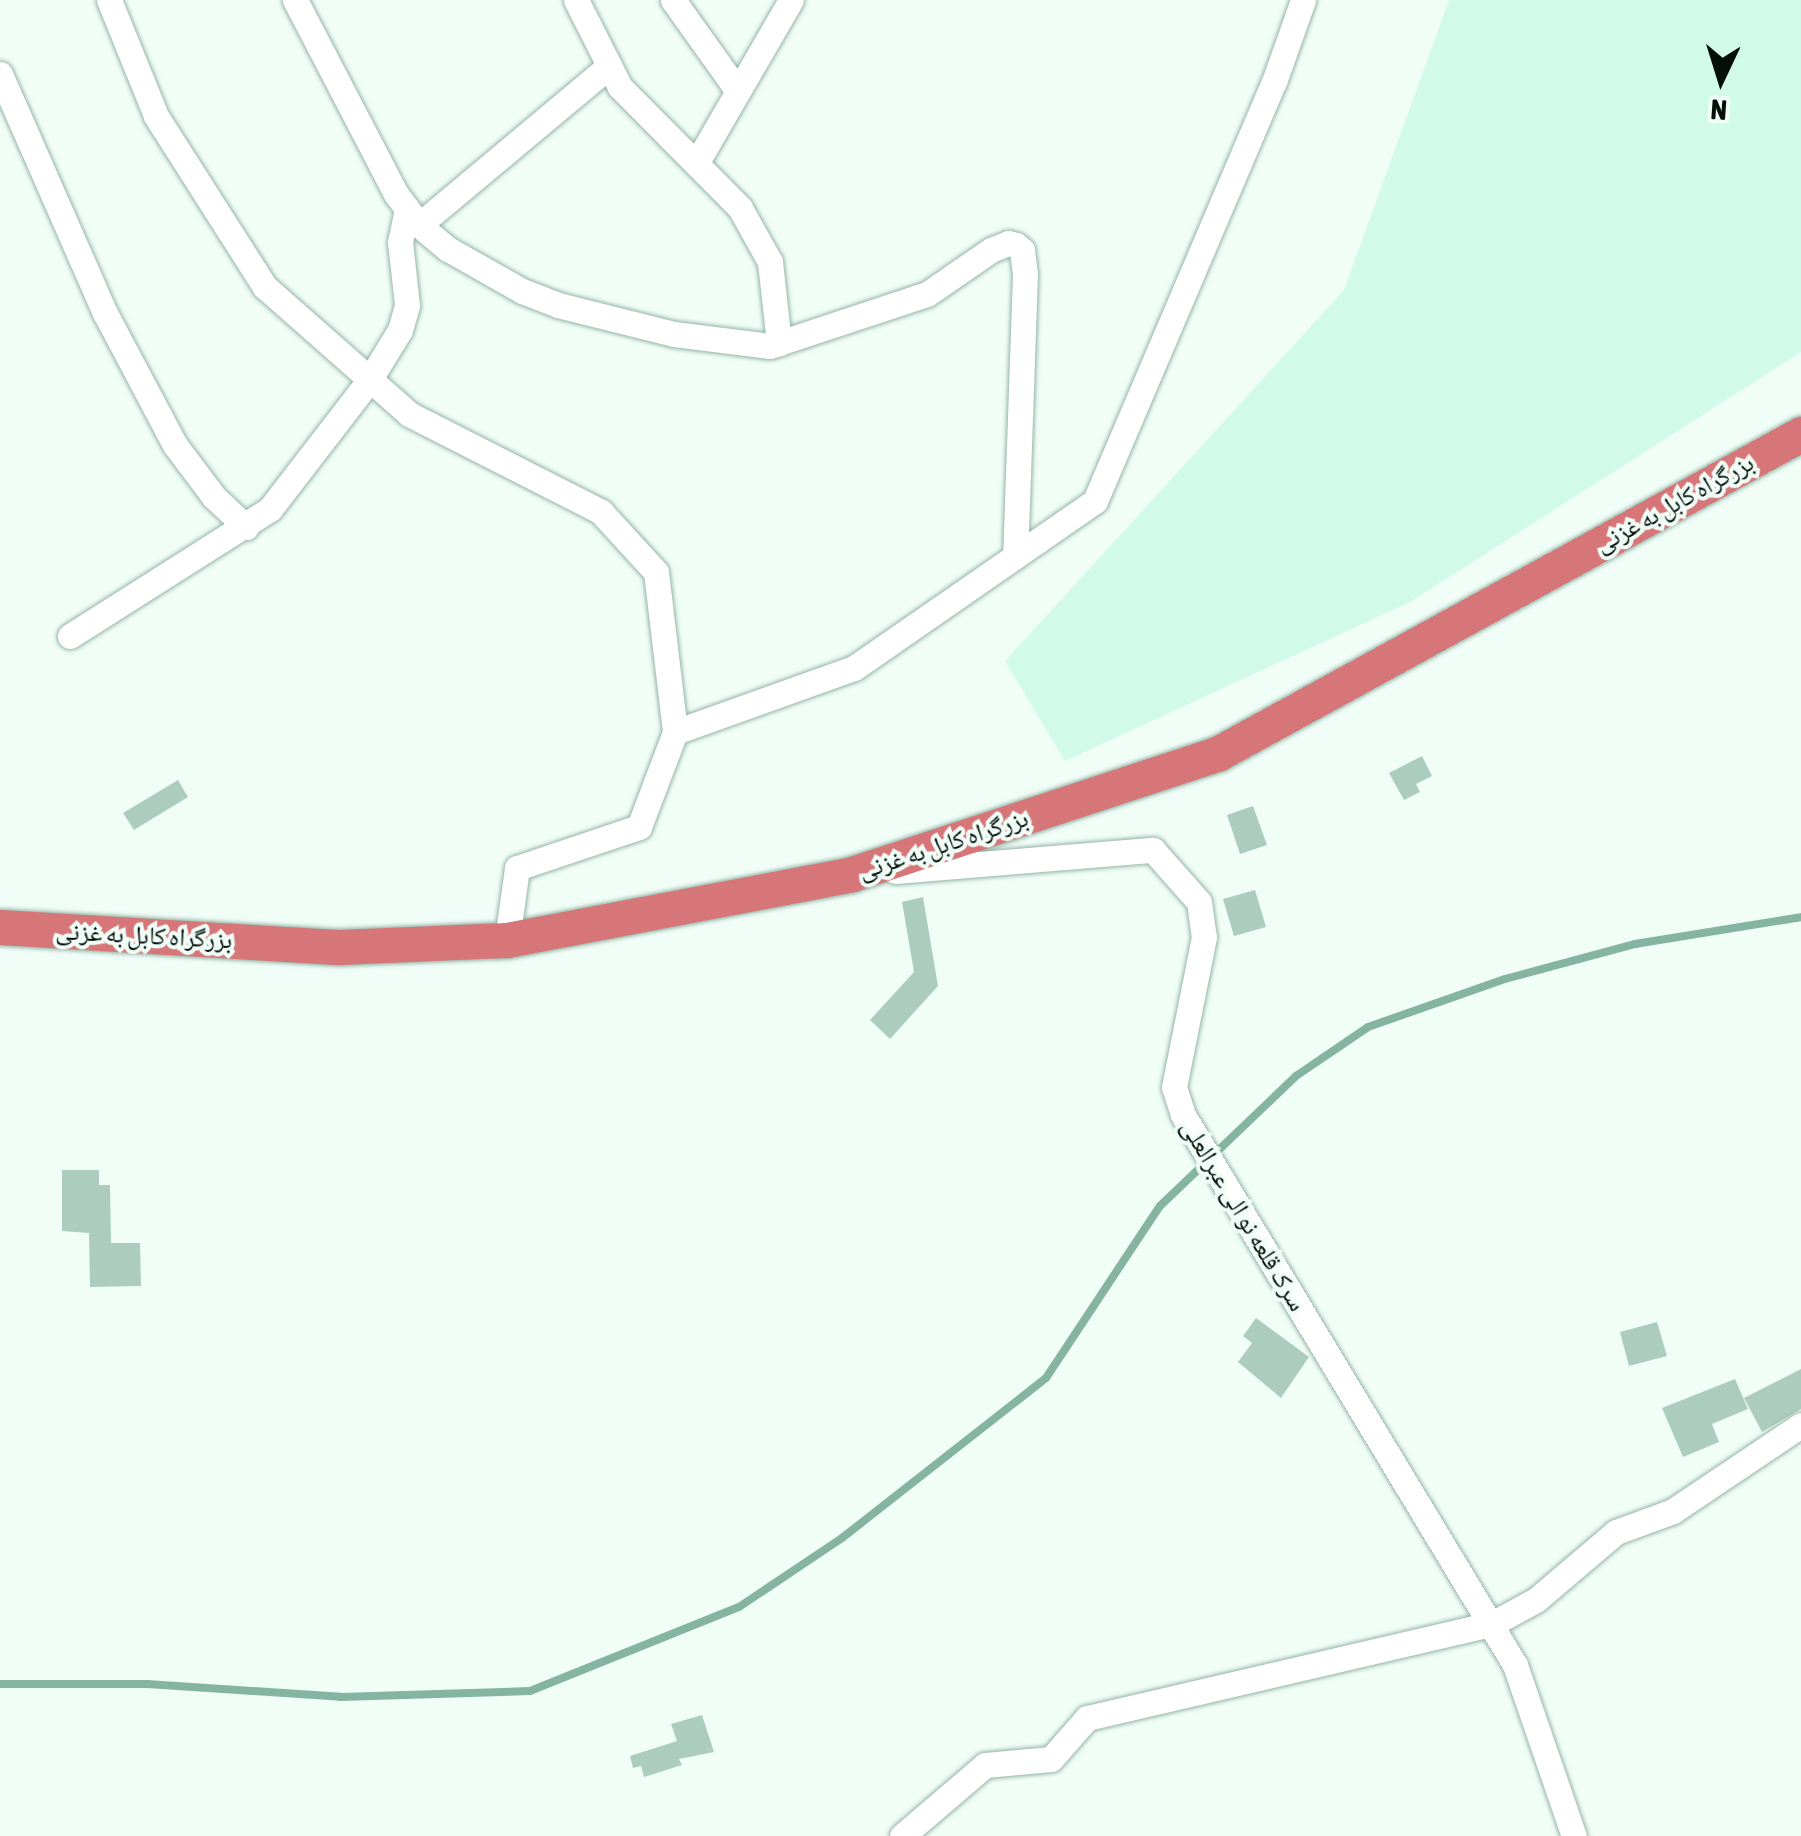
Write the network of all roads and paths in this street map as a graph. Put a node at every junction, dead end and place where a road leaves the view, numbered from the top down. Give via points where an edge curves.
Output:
1 (108, 0) edge
2 (295, 0) edge
3 (576, 0) edge
4 (673, 0) edge
5 (791, 0) edge
6 (1303, 0) edge
7 (609, 66) junction
8 (0, 74) edge
9 (738, 91) junction
10 (696, 162) junction
11 (413, 217) junction
12 (779, 344) junction
13 (370, 379) junction
14 (1801, 434) edge
15 (246, 527) junction
16 (1015, 556) junction
17 (70, 636) dead end
18 (675, 732) junction
19 (852, 874) junction
20 (0, 927) edge
21 (506, 940) junction
22 (1801, 1424) edge
23 (1492, 1624) junction
24 (902, 1836) edge
25 (1574, 1836) edge

1 - 13 street via 156,116 264,287
2 - 11 street
3 - 7 street
4 - 9 street
5 - 9 street
6 - 16 street via 1094,501
7 - 10 street via 620,87
7 - 11 street
8 - 15 street via 105,312 175,445
9 - 10 street
10 - 12 street via 740,208 770,262
11 - 12 street via 448,249 558,304 674,334
11 - 13 street via 400,242 405,317
12 - 16 street via 927,294 1000,245 1022,250
13 - 15 street via 270,509
13 - 18 street via 410,414 601,512 656,572
14 - 19 highway, بزرگراه کابل به غزنی via 1218,752
15 - 17 street
16 - 18 street via 854,668
18 - 21 street via 639,827 517,868
19 - 21 highway, بزرگراه کابل به غزنی
19 - 23 street, سرک قلعه نو الی عبرالعلی via 1152,850 1199,902 1204,936 1174,1088 1183,1115
20 - 21 highway, بزرگراه کابل به غزنی via 340,947
22 - 23 street via 1673,1511 1616,1532 1536,1600
23 - 24 street via 1088,1718 1050,1759 985,1765
23 - 25 street, سرک قلعه نو الی عبرالعلی via 1515,1665

